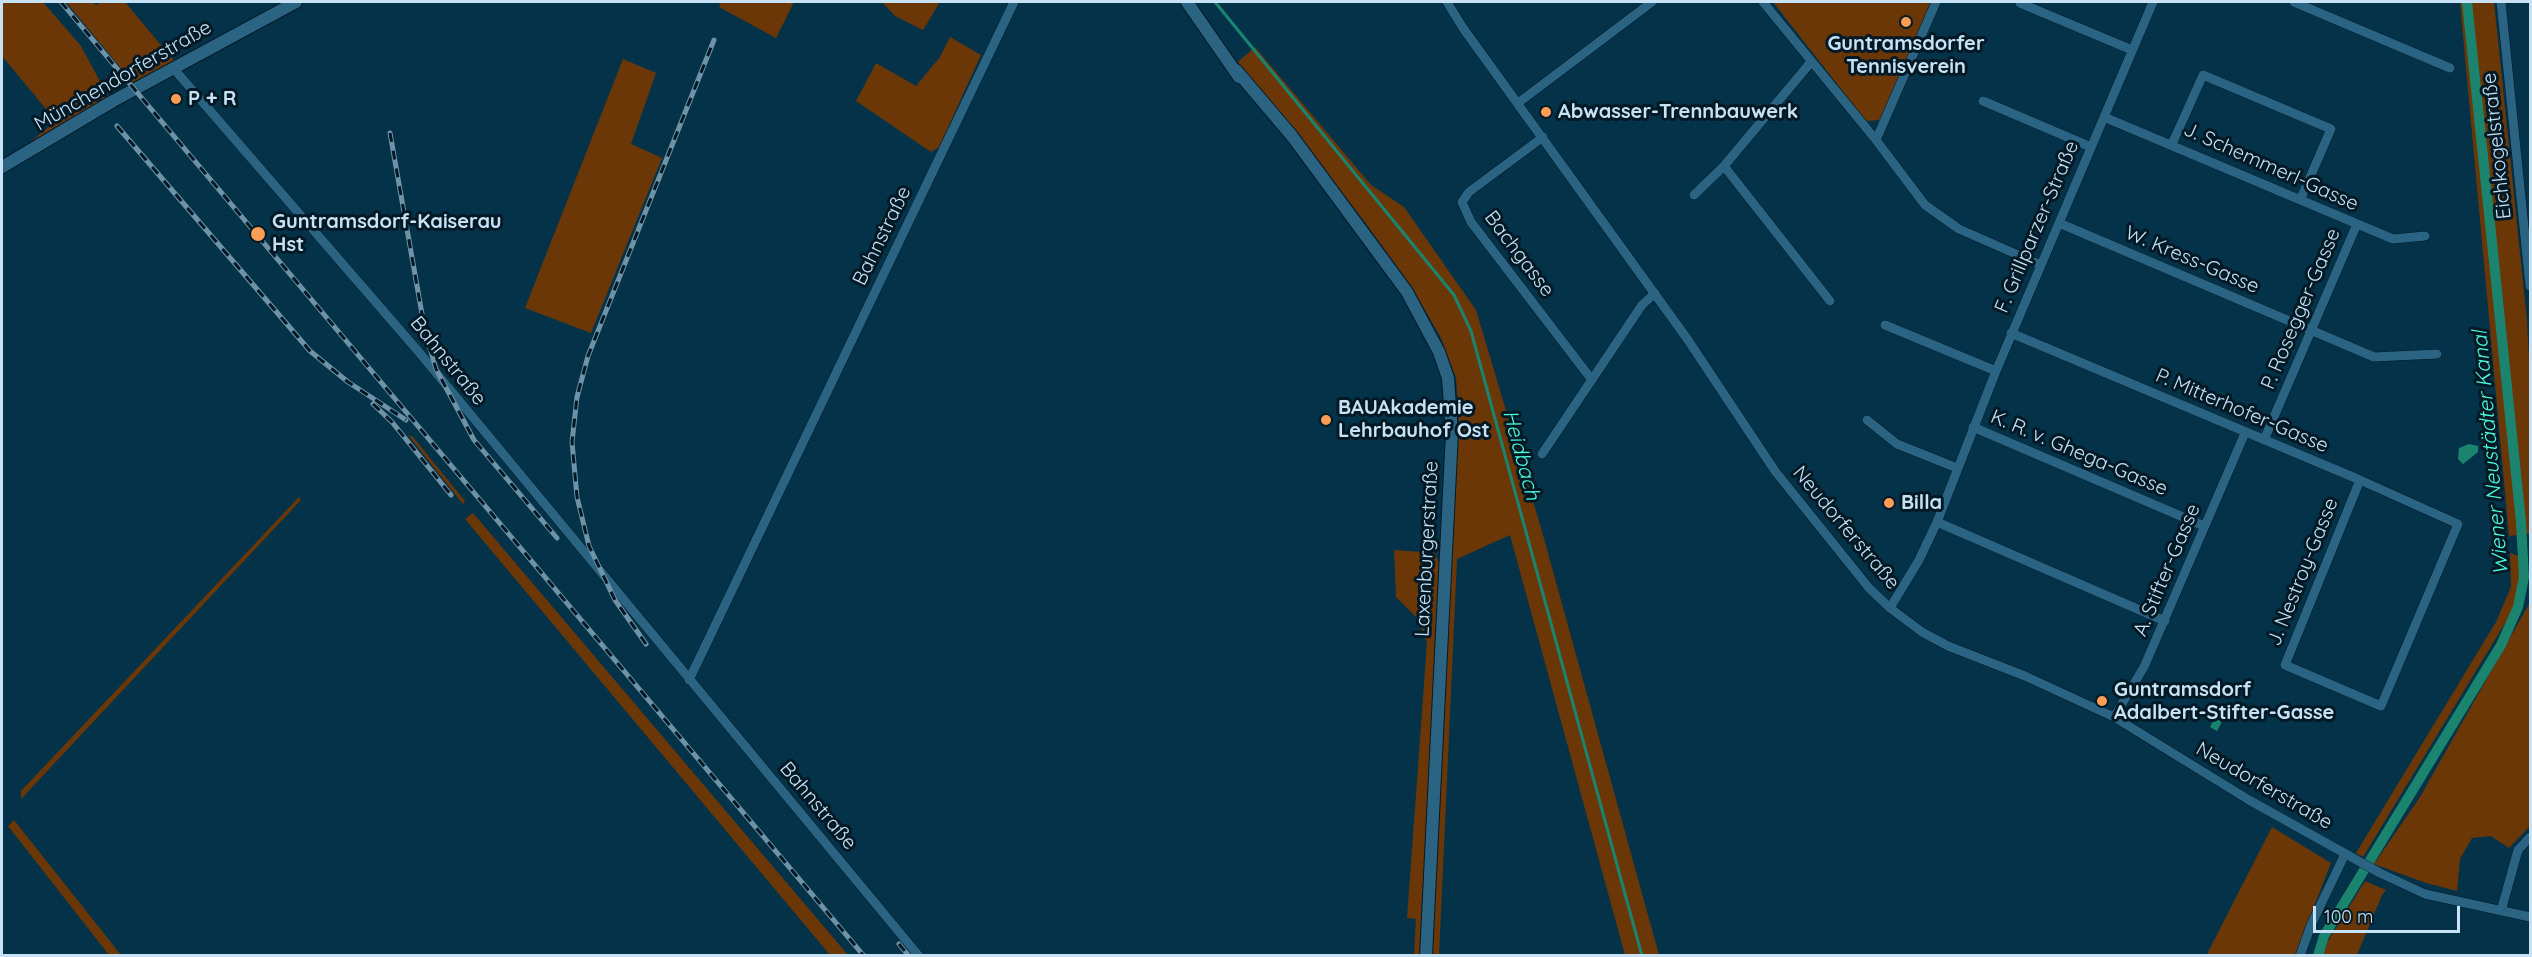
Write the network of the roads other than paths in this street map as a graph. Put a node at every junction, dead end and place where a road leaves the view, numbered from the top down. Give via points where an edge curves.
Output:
1 (296, 2) edge
2 (1014, 2) edge
3 (1187, 2) edge
4 (1652, 2) edge
5 (1763, 2) edge
6 (1936, 2) edge
7 (2153, 2) edge
8 (2294, 2) edge
9 (2501, 2) edge
10 (1451, 3) edge
11 (2020, 3) dead end
12 (2132, 50) junction
13 (1811, 62) junction
14 (2450, 68) dead end
15 (174, 69) junction
16 (1983, 101) dead end
17 (1518, 103) junction
18 (2104, 117) junction
19 (1543, 137) junction
20 (1876, 140) junction
21 (2172, 144) junction
22 (2091, 147) junction
23 (1724, 166) junction
24 (2, 167) edge
25 (1694, 195) dead end
26 (2301, 198) junction
27 (2059, 223) junction
28 (2357, 224) junction
29 (2426, 236) dead end
30 (2040, 265) junction
31 (2530, 286) edge
32 (1655, 293) junction
33 (1830, 301) dead end
34 (1884, 325) dead end
35 (2311, 329) junction
36 (2011, 333) junction
37 (2437, 354) dead end
38 (1996, 371) junction
39 (1592, 380) junction
40 (1867, 420) dead end
41 (1973, 428) junction
42 (2245, 433) junction
43 (2264, 440) junction
44 (1542, 454) dead end
45 (1957, 468) junction
46 (2360, 480) junction
47 (1937, 522) junction
48 (2458, 524) joint
49 (2204, 526) junction
50 (1890, 608) junction
51 (2165, 621) junction
52 (688, 680) junction
53 (2114, 717) junction
54 (2530, 837) edge
55 (2348, 856) junction
56 (2501, 911) junction
57 (2530, 917) edge
58 (919, 956) edge
59 (1426, 956) edge
60 (2300, 956) edge

1 - 15 street, Münchendorferstraße
2 - 52 street, Bahnstraße
3 - 59 street, Laxenburgerstraße via 1407,292 1439,352 1448,378 1452,404
4 - 17 street
5 - 13 street
6 - 20 street
7 - 12 street, F. Grillparzer-Straße
8 - 14 street
9 - 31 street, Eichkogelstraße
10 - 17 street, Neudorferstraße via 1463,28
11 - 12 street
12 - 18 street, F. Grillparzer-Straße
13 - 20 street
13 - 23 street
15 - 24 street, Münchendorferstraße
15 - 52 street, Bahnstraße via 418,351
16 - 22 street
17 - 19 street, Neudorferstraße
18 - 21 street, J. Schemmerl-Gasse
18 - 22 street, F. Grillparzer-Straße
19 - 32 street, Neudorferstraße
19 - 39 street, Bachgasse via 1469,192 1462,202 1471,222
20 - 30 street via 1925,205 1959,229
21 - 26 street, J. Schemmerl-Gasse
21 - 26 street via 2203,75 2278,106 2331,129
22 - 27 street, F. Grillparzer-Straße
23 - 25 street
23 - 33 street
26 - 28 street, J. Schemmerl-Gasse
27 - 30 street, F. Grillparzer-Straße
27 - 35 street, W. Kress-Gasse
28 - 29 street, J. Schemmerl-Gasse via 2393,239
28 - 35 street, P. Rosegger-Gasse
30 - 36 street, F. Grillparzer-Straße
32 - 39 street via 1642,305
32 - 50 street, Neudorferstraße via 1775,471 1869,588
34 - 38 street
35 - 37 street, W. Kress-Gasse via 2374,357
35 - 43 street, P. Rosegger-Gasse
36 - 38 street, F. Grillparzer-Straße
36 - 42 street, P. Mitterhofer-Gasse
38 - 41 street, F. Grillparzer-Straße
39 - 44 street
40 - 45 street via 1898,444
41 - 45 street, F. Grillparzer-Straße
41 - 49 street, K. R. v. Ghega-Gasse
42 - 43 street, P. Mitterhofer-Gasse
42 - 49 street, A. Stifter-Gasse
43 - 46 street, P. Mitterhofer-Gasse
45 - 47 street, F. Grillparzer-Straße
46 - 48 street, P. Mitterhofer-Gasse
46 - 48 street, J. Nestroy-Gasse via 2285,665 2380,706
47 - 50 street, F. Grillparzer-Straße
47 - 51 street
49 - 51 street, A. Stifter-Gasse
50 - 53 street, Neudorferstraße via 1948,646
51 - 53 street, A. Stifter-Gasse via 2144,667
52 - 58 street, Bahnstraße
53 - 55 street, Neudorferstraße
54 - 56 street via 2518,850
55 - 56 street, Neudorferstraße via 2426,894
55 - 60 street via 2311,925
56 - 57 street, Neudorferstraße

